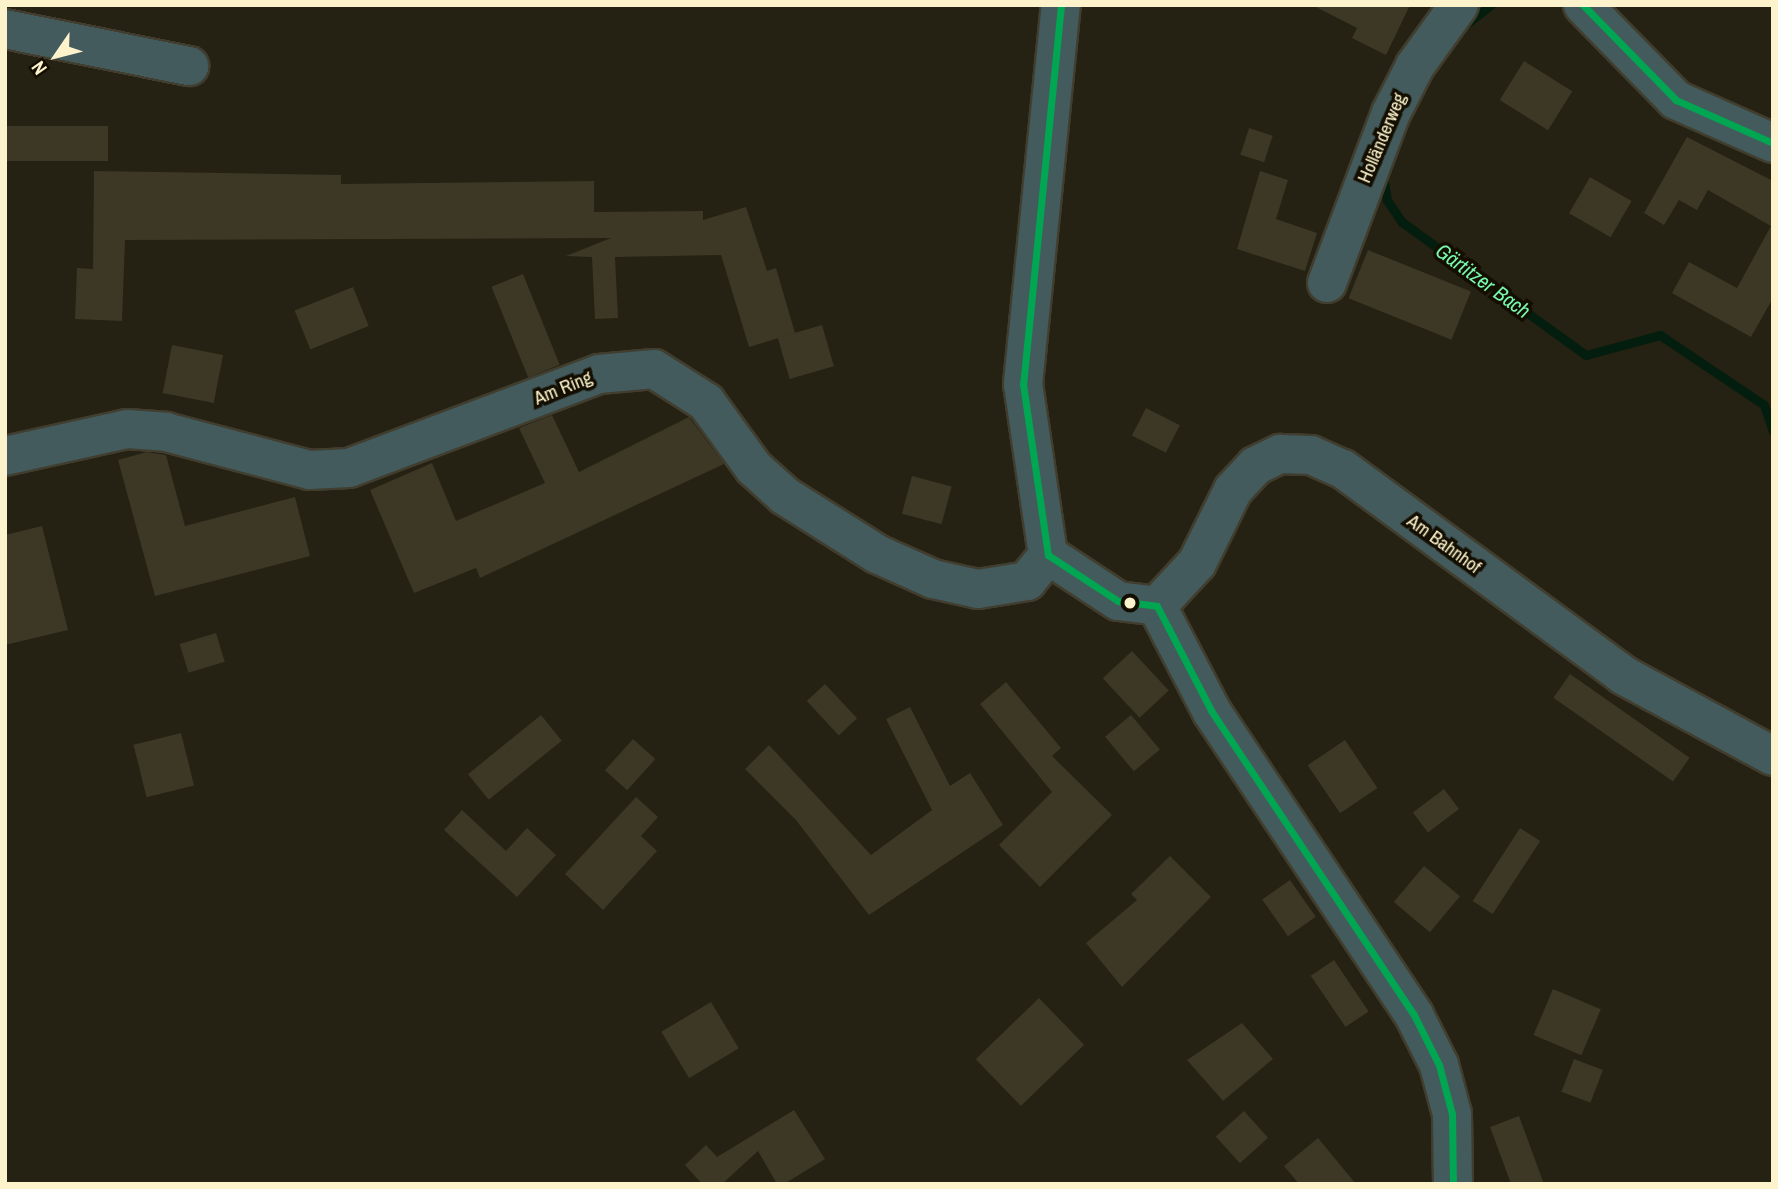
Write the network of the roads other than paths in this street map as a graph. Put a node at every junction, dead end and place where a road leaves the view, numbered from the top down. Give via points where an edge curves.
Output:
1 (1061, 5) edge
2 (1459, 5) edge
3 (1583, 5) edge
4 (5, 29) edge
5 (189, 66) dead end
6 (1773, 143) edge
7 (1326, 283) dead end
8 (5, 456) edge
9 (1048, 555) junction
10 (1157, 606) junction
11 (1773, 756) edge
12 (1454, 1184) edge

1 - 9 street via 1037,194 1024,410
2 - 7 street, Holländerweg via 1415,66 1391,113
3 - 6 street via 1676,100
4 - 5 street
8 - 9 street, Am Ring via 127,429 166,432 310,470 349,468 599,374 654,369 706,402 754,468 785,496 902,567 955,584 1003,590 1027,581
9 - 10 street via 1118,601
10 - 11 street, Am Bahnhof via 1197,563 1233,490 1255,466 1280,454 1311,455 1343,470 1623,675
10 - 12 street via 1212,712 1414,1015 1439,1065 1452,1114

